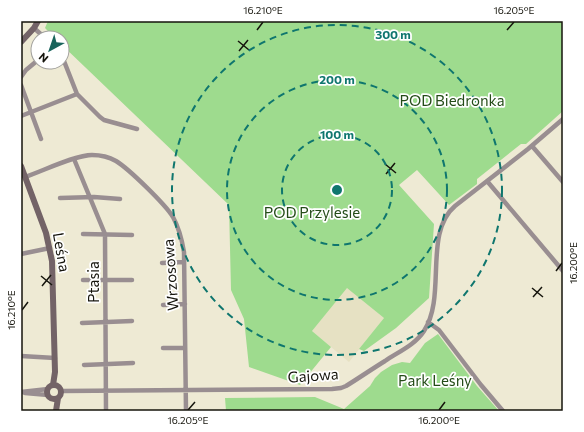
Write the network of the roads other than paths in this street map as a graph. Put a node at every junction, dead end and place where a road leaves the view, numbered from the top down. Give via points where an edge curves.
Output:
1 (38, 21) edge
2 (34, 28) joint
3 (21, 42) edge
4 (30, 67) edge
5 (68, 70) edge
6 (21, 77) edge
7 (21, 85) edge
8 (77, 94) junction
9 (31, 112) junction
10 (21, 116) edge
11 (563, 119) edge
12 (137, 129) dead end
13 (41, 138) dead end
14 (532, 146) junction
15 (74, 159) junction
16 (21, 166) edge
17 (26, 177) junction
18 (488, 181) junction
19 (563, 182) edge
20 (60, 198) dead end
21 (91, 198) junction
22 (120, 199) dead end
23 (83, 234) dead end
24 (105, 234) junction
25 (132, 235) dead end
26 (50, 248) junction
27 (21, 254) edge
28 (184, 262) junction
29 (162, 263) dead end
30 (563, 270) edge
31 (83, 280) dead end
32 (106, 280) junction
33 (132, 280) dead end
34 (185, 304) junction
35 (163, 305) dead end
36 (132, 321) dead end
37 (105, 322) junction
38 (428, 322) junction
39 (82, 323) dead end
40 (163, 348) dead end
41 (185, 348) junction
42 (21, 356) edge
43 (55, 358) junction
44 (133, 363) dead end
45 (106, 364) junction
46 (84, 365) dead end
47 (186, 390) junction
48 (106, 391) junction
49 (21, 392) edge
50 (54, 392) junction
51 (56, 411) edge
52 (106, 411) edge
53 (186, 411) edge
54 (503, 411) edge

1 - 2 street
2 - 3 street
4 - 6 street
5 - 8 street
7 - 9 street
8 - 9 street
8 - 12 street via 104,120
9 - 10 street
9 - 13 street
11 - 14 street, Gajowa
14 - 18 street, Gajowa
14 - 19 street
15 - 17 street, Wrzosowa
15 - 21 street, Ptasia
15 - 28 street, Wrzosowa via 98,155 125,168 173,218 182,241
16 - 17 street, Leśna
17 - 26 street, Leśna
18 - 30 street
18 - 38 street, Gajowa via 452,209 442,222 434,299
20 - 21 street
21 - 22 street
21 - 24 street, Ptasia
23 - 24 street
24 - 25 street
24 - 32 street, Ptasia
26 - 27 street
26 - 43 street, Leśna via 54,277
28 - 29 street
28 - 34 street, Wrzosowa
31 - 32 street
32 - 33 street
32 - 37 street, Ptasia
34 - 35 street
34 - 41 street, Wrzosowa
36 - 37 street
37 - 39 street
37 - 45 street, Ptasia
38 - 47 street, Gajowa via 415,341 341,388
38 - 54 street via 439,330
40 - 41 street
41 - 47 street, Wrzosowa
42 - 43 street
43 - 50 street, Leśna
44 - 45 street
45 - 46 street
45 - 48 street, Ptasia
47 - 48 street, Gajowa
47 - 53 street, Wrzosowa
48 - 50 street, Gajowa
48 - 52 street, Ptasia
49 - 50 street, Gajowa
50 - 51 street, Leśna

